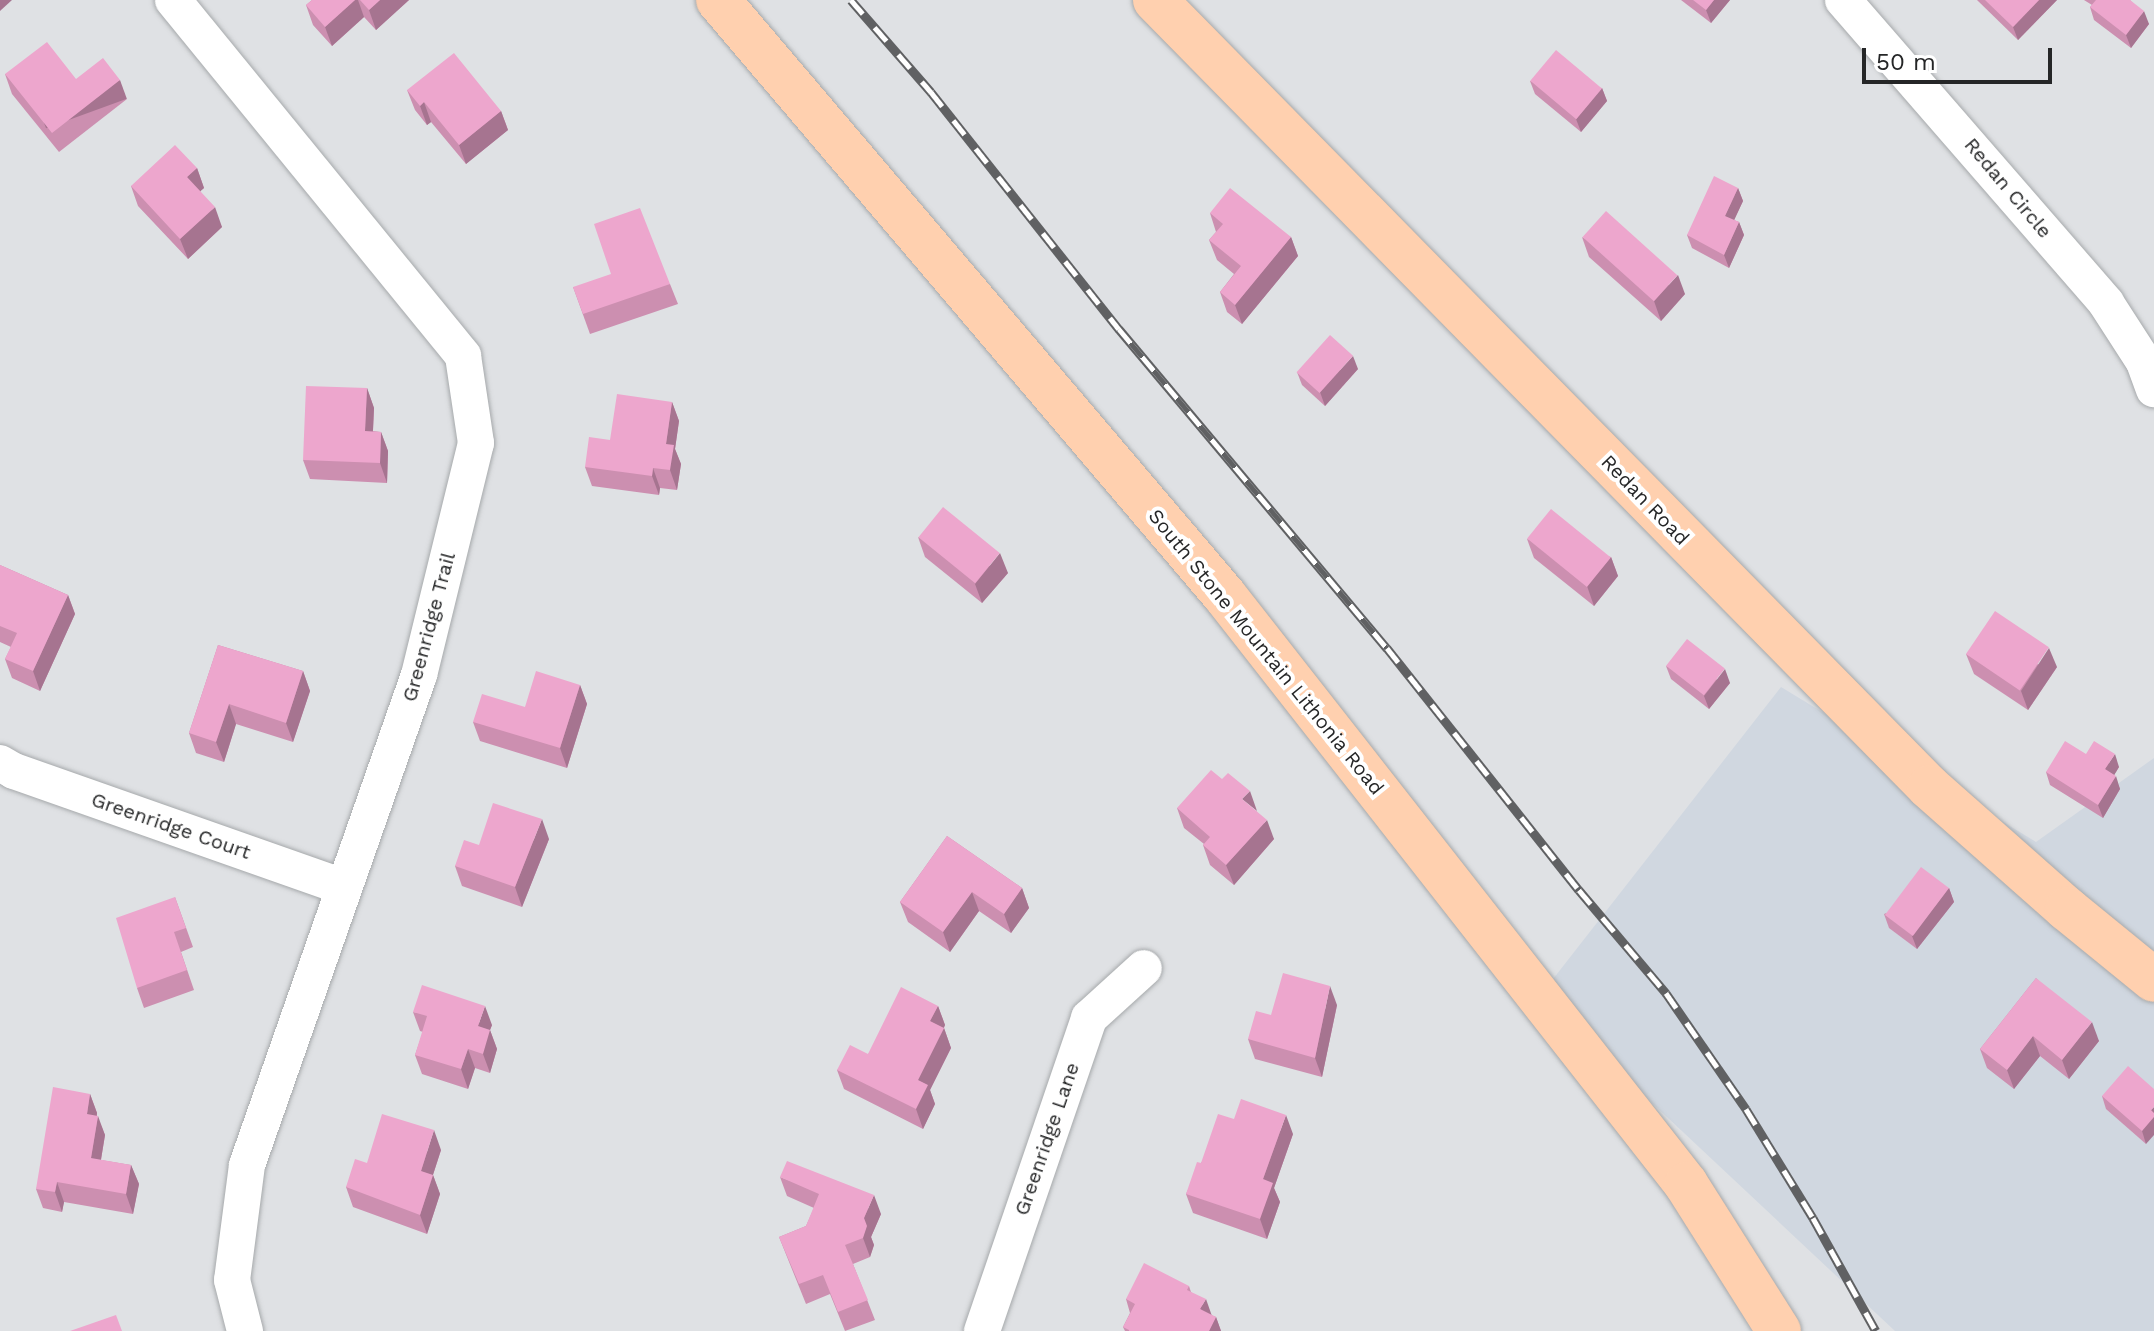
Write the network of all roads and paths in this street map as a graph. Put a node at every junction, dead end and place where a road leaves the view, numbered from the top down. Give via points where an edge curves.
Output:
1 (173, 0) edge
2 (718, 0) edge
3 (1155, 0) edge
4 (1843, 0) edge
5 (2154, 389) edge
6 (0, 763) edge
7 (344, 887) junction
8 (1144, 968) dead end
9 (2154, 980) edge
10 (245, 1331) edge
11 (982, 1331) edge
12 (1779, 1331) edge

1 - 7 street, Greenridge Trail via 463,356 476,443 419,675
2 - 12 main road, South Stone Mountain Lithonia Road via 1225,596 1686,1184
3 - 9 main road, Redan Road via 1929,787
4 - 5 street, Redan Circle via 2106,303 2144,362
6 - 7 street, Greenridge Court
7 - 10 street, Greenridge Trail via 247,1165 232,1280
8 - 11 street, Greenridge Lane via 1089,1018

